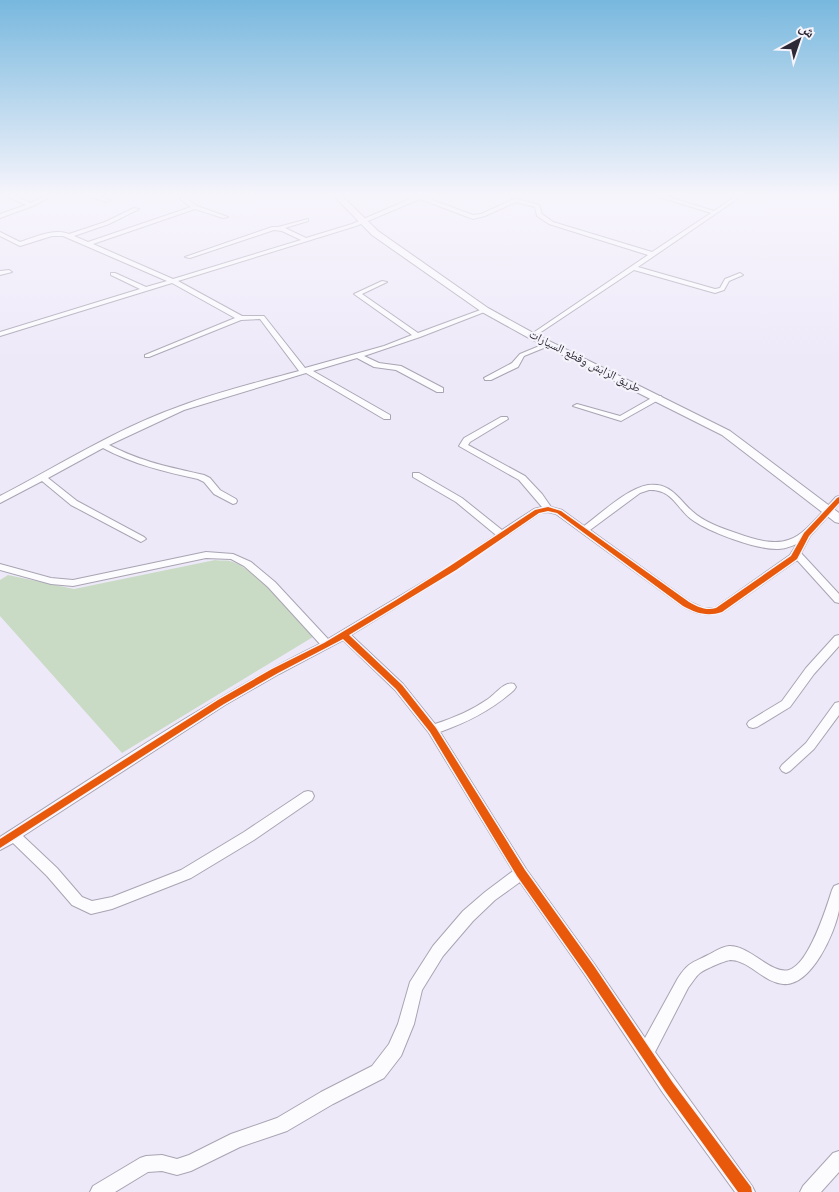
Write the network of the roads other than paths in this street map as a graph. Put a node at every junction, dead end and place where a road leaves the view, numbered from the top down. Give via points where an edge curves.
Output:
1 (104, 251) edge
2 (207, 251) edge
3 (272, 251) edge
4 (399, 251) edge
5 (641, 251) edge
6 (657, 251) edge
7 (652, 254) junction
8 (188, 257) dead end
9 (634, 268) junction
10 (9, 272) dead end
11 (0, 273) edge
12 (113, 274) dead end
13 (740, 275) dead end
14 (173, 281) junction
15 (384, 282) dead end
16 (145, 289) junction
17 (485, 310) junction
18 (240, 318) junction
19 (0, 334) edge
20 (418, 336) junction
21 (532, 336) junction
22 (549, 344) junction
23 (356, 355) junction
24 (148, 356) dead end
25 (304, 371) junction
26 (488, 378) dead end
27 (440, 390) dead end
28 (658, 398) junction
29 (577, 406) dead end
30 (387, 417) dead end
31 (504, 418) dead end
32 (103, 445) junction
33 (416, 475) dead end
34 (43, 478) junction
35 (839, 499) edge
36 (0, 500) edge
37 (234, 501) dead end
38 (548, 509) junction
39 (829, 512) junction
40 (839, 519) edge
41 (585, 530) junction
42 (502, 535) junction
43 (806, 535) junction
44 (141, 538) dead end
45 (797, 554) junction
46 (0, 567) edge
47 (839, 600) edge
48 (344, 635) junction
49 (839, 639) edge
50 (327, 645) junction
51 (510, 687) dead end
52 (839, 706) edge
53 (752, 724) dead end
54 (433, 730) junction
55 (786, 768) dead end
56 (308, 796) dead end
57 (13, 835) junction
58 (0, 844) edge
59 (521, 873) junction
60 (839, 890) edge
61 (646, 1053) junction
62 (839, 1158) edge
63 (98, 1192) edge
64 (746, 1192) edge
65 (809, 1192) edge

1 - 14 street
2 - 8 street
3 - 14 street
4 - 17 main road, طريق الرابش وقطع السيارات
5 - 7 street
6 - 7 street
7 - 9 street
9 - 13 street via 715,291 722,289 727,280
9 - 21 street
10 - 11 street
12 - 16 street
14 - 16 street
14 - 18 street
15 - 20 street via 357,294
16 - 19 street
17 - 20 street
17 - 21 main road, طريق الرابش وقطع السيارات
18 - 24 street
18 - 25 street via 262,317
20 - 23 street
21 - 22 main road, طريق الرابش وقطع السيارات
22 - 26 street via 522,355 515,365
22 - 28 main road, طريق الرابش وقطع السيارات
23 - 25 street
23 - 27 street via 377,366 398,368
25 - 30 street
25 - 32 street via 181,408
28 - 29 street via 621,419
28 - 39 main road, طريق الرابش وقطع السيارات via 738,441
31 - 38 street via 467,440 463,446 522,478
32 - 34 street
32 - 37 street via 162,469 200,477
33 - 42 street via 459,500
34 - 36 street
34 - 44 street via 74,503
35 - 39 street
38 - 41 street via 560,512
38 - 42 street via 537,511
39 - 40 main road, طريق الرابش وقطع السيارات
39 - 43 street
41 - 43 street via 637,491 657,488 672,493 704,523 762,545 786,545
41 - 45 street via 686,604 704,612 719,610
42 - 48 street
43 - 45 street
45 - 47 street
46 - 50 street via 51,581 73,583 206,555 224,555 253,569
48 - 50 street
48 - 54 street via 399,687
49 - 53 street via 786,704
50 - 57 street via 221,702
51 - 54 street via 476,714
52 - 55 street via 810,746
54 - 59 street
56 - 57 street via 186,874 112,904 91,908 77,901
57 - 58 street
59 - 61 street
59 - 63 street via 468,916 438,951 414,987 406,1024 394,1050 378,1072 281,1125 237,1140 192,1163 177,1166 146,1164
60 - 61 street via 820,941 799,972 788,977 774,974 735,954 725,954 701,964 689,974
61 - 64 street
62 - 65 street

